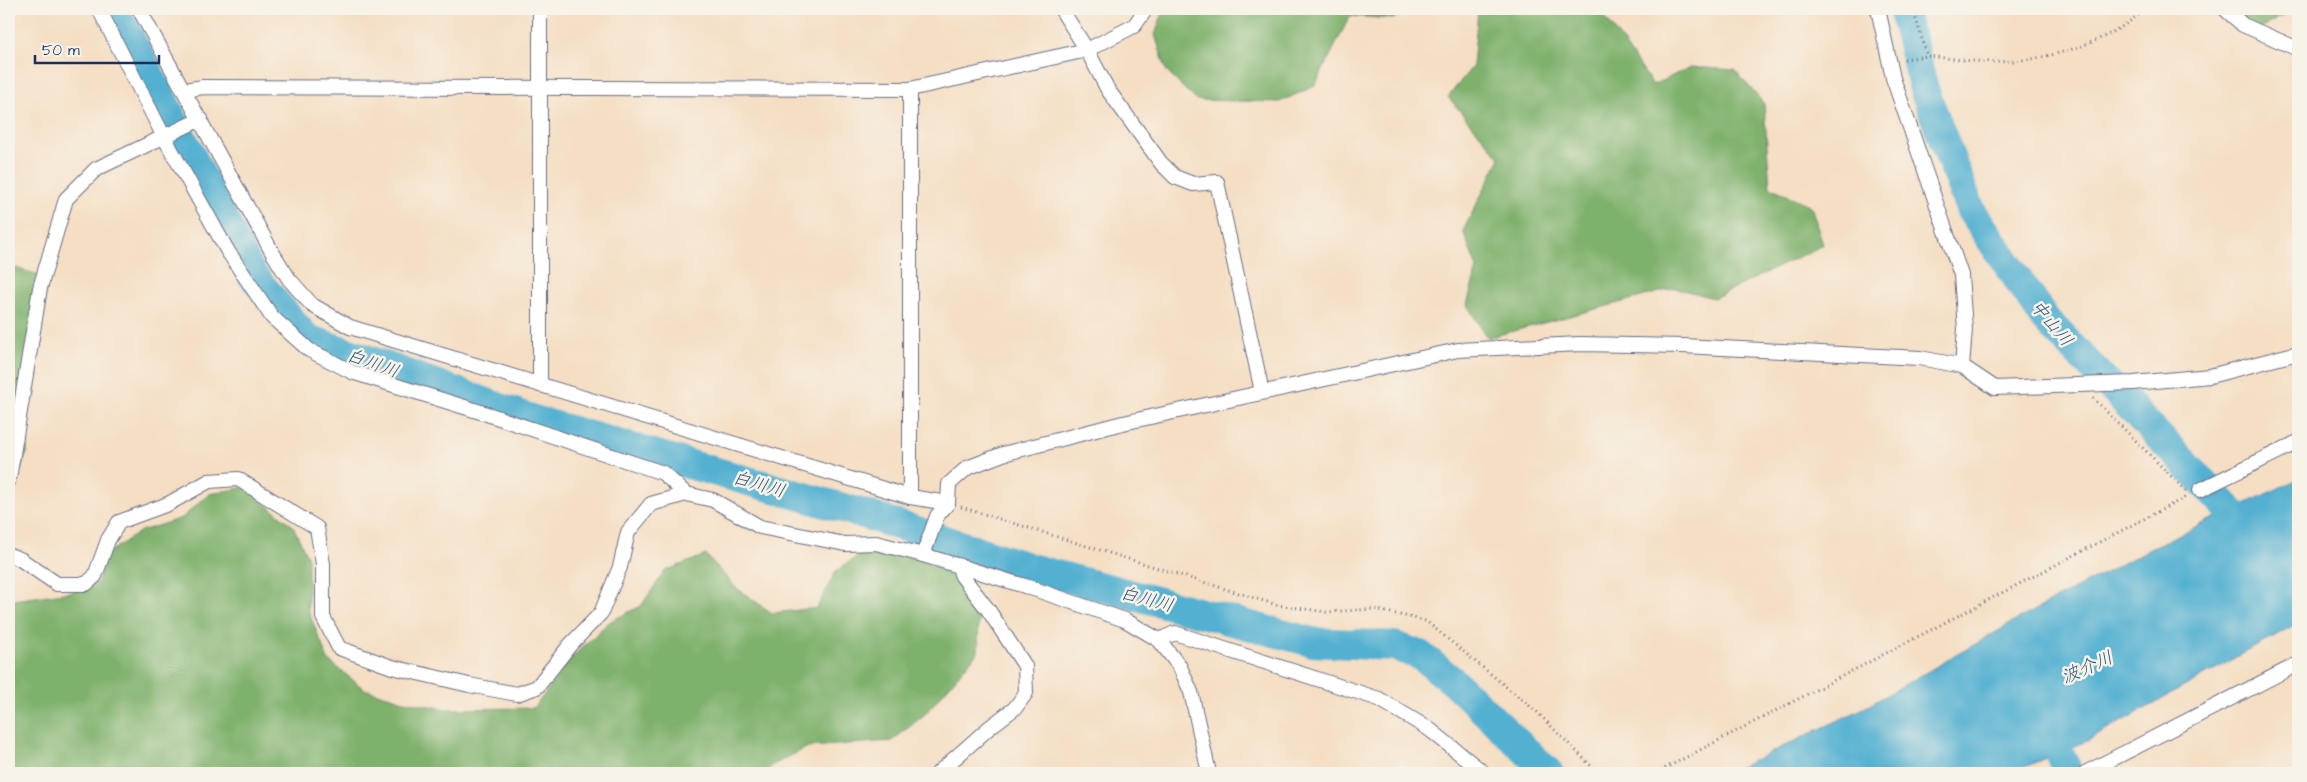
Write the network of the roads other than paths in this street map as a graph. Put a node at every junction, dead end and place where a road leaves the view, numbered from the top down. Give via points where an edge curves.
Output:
1 (99, 9) edge
2 (139, 9) edge
3 (540, 9) edge
4 (1061, 9) edge
5 (1146, 9) edge
6 (1878, 9) edge
7 (2226, 9) edge
8 (2298, 49) edge
9 (1087, 50) junction
10 (540, 89) junction
11 (910, 89) junction
12 (185, 90) junction
13 (201, 119) junction
14 (164, 137) junction
15 (2298, 353) edge
16 (1962, 366) junction
17 (540, 385) junction
18 (1262, 392) junction
19 (2298, 442) edge
20 (9, 479) edge
21 (2200, 490) dead end
22 (686, 494) junction
23 (910, 497) junction
24 (948, 503) junction
25 (925, 550) junction
26 (9, 555) edge
27 (958, 565) junction
28 (1158, 640) junction
29 (2298, 664) edge
30 (938, 773) edge
31 (1209, 773) edge
32 (1484, 773) edge
33 (2086, 773) edge

1 - 14 street
2 - 12 street
3 - 10 street
4 - 9 street
5 - 9 street via 1134,26
6 - 16 street via 1893,78 1961,275 1965,329
7 - 8 street via 2243,26
9 - 11 street
9 - 18 street via 1108,90 1161,163 1175,177 1193,184 1217,182
10 - 11 street
10 - 12 street via 203,87
10 - 17 street
11 - 23 street
12 - 13 street
13 - 14 street
13 - 17 street via 289,280 312,305 350,327
14 - 20 street via 96,169 66,198 40,288
14 - 22 street via 228,250 272,317 309,350 352,372 631,461 662,474
15 - 16 street via 2210,376 2083,385 1995,388
16 - 18 street via 1920,358 1580,344 1458,350
17 - 23 street
18 - 24 street via 1003,454 967,468 949,484
19 - 21 street
22 - 25 street via 713,500 760,526 844,544 876,543
22 - 26 street via 651,504 628,532 620,567 601,613 570,644 537,687 517,694 392,667 339,648 323,617 323,564 317,528 238,479 209,480 168,504 119,522 108,540 95,576 86,584 58,584
23 - 24 street
24 - 25 street via 937,516
25 - 27 street
27 - 28 street via 1125,620
27 - 30 street via 962,576 990,611 1025,666 1026,693 1015,708
28 - 31 street via 1180,667 1191,692
28 - 32 street via 1174,633 1379,699 1429,729
29 - 33 street

